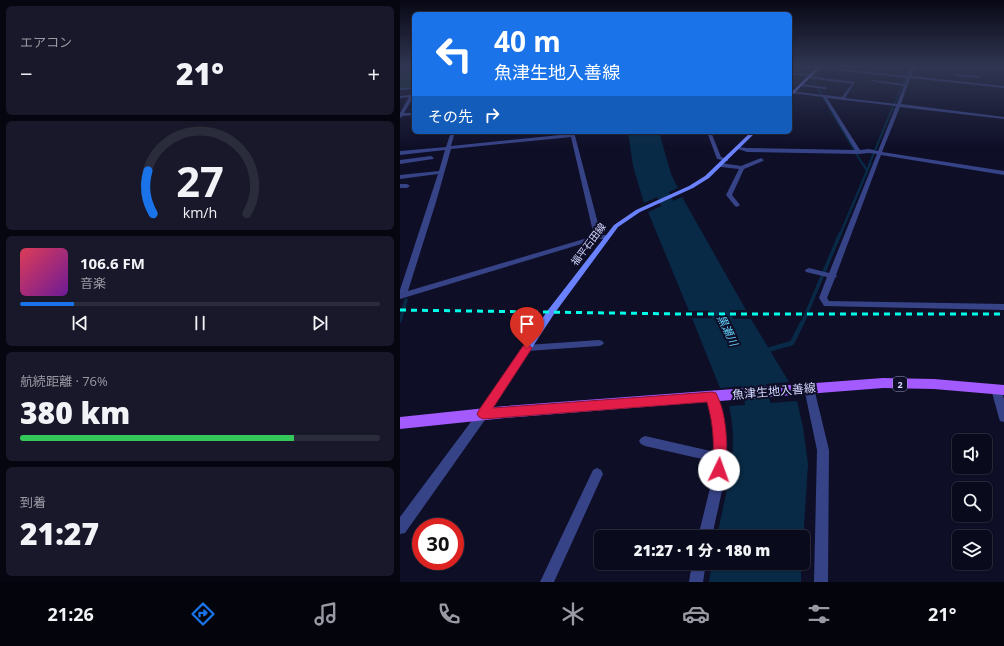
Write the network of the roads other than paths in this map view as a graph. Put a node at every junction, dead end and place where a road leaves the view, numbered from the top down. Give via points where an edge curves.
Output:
1 (412, 94) edge
2 (804, 94) edge
3 (846, 94) edge
4 (903, 94) edge
5 (412, 96) edge
6 (824, 96) junction
7 (400, 97) edge
8 (843, 98) junction
9 (407, 105) junction
10 (400, 106) edge
11 (898, 106) junction
12 (412, 114) edge
13 (400, 116) edge
14 (1004, 118) edge
15 (452, 134) edge
16 (564, 134) edge
17 (572, 134) edge
18 (710, 134) edge
19 (752, 134) edge
20 (448, 148) junction
21 (737, 148) junction
22 (859, 152) junction
23 (400, 153) edge
24 (880, 153) junction
25 (431, 158) dead end
26 (726, 160) junction
27 (761, 160) dead end
28 (400, 162) edge
29 (721, 165) junction
30 (742, 168) junction
31 (442, 172) junction
32 (1004, 173) edge
33 (400, 177) edge
34 (400, 186) edge
35 (407, 186) dead end
36 (737, 205) dead end
37 (602, 237) junction
38 (809, 270) dead end
39 (832, 276) junction
40 (401, 296) edge
41 (1004, 308) edge
42 (599, 343) dead end
43 (527, 348) junction
44 (803, 388) junction
45 (1000, 389) edge
46 (715, 396) junction
47 (483, 414) junction
48 (1004, 418) edge
49 (400, 423) edge
50 (645, 441) dead end
51 (720, 458) junction
52 (597, 474) dead end
53 (400, 528) edge
54 (706, 530) edge
55 (698, 570) edge
56 (547, 582) edge
57 (696, 582) edge
58 (821, 582) edge

1 - 7 street
2 - 6 street
3 - 8 street
4 - 11 street
5 - 9 street
6 - 8 street
6 - 22 street
8 - 11 street
9 - 10 street
9 - 13 street
11 - 14 street
11 - 24 street
12 - 13 street
15 - 20 street
16 - 20 street
17 - 37 street
18 - 26 street via 719,158
19 - 21 main road, 福平石田線
20 - 23 street
20 - 31 street
21 - 22 street
21 - 26 main road, 福平石田線
22 - 24 street
24 - 32 street
24 - 39 street
25 - 28 street
26 - 29 main road, 福平石田線
27 - 30 street
29 - 30 street
29 - 37 main road, 福平石田線 via 691,187 638,210
30 - 36 street via 729,195
31 - 33 street
31 - 40 street
34 - 35 street
37 - 40 street
37 - 43 main road, 福平石田線
38 - 39 street
39 - 41 street via 824,298 827,304
42 - 43 street
43 - 47 main road, 福平石田線
44 - 45 main road, 魚津生地入善線 / 2 via 884,383
44 - 46 main road, 魚津生地入善線 / 2
44 - 58 street via 823,450
45 - 48 street
46 - 47 main road, 魚津生地入善線 / 2
46 - 51 street via 721,440
47 - 49 main road, 魚津生地入善線 / 2
47 - 53 street
50 - 51 street
51 - 54 street
52 - 56 street
55 - 57 street

